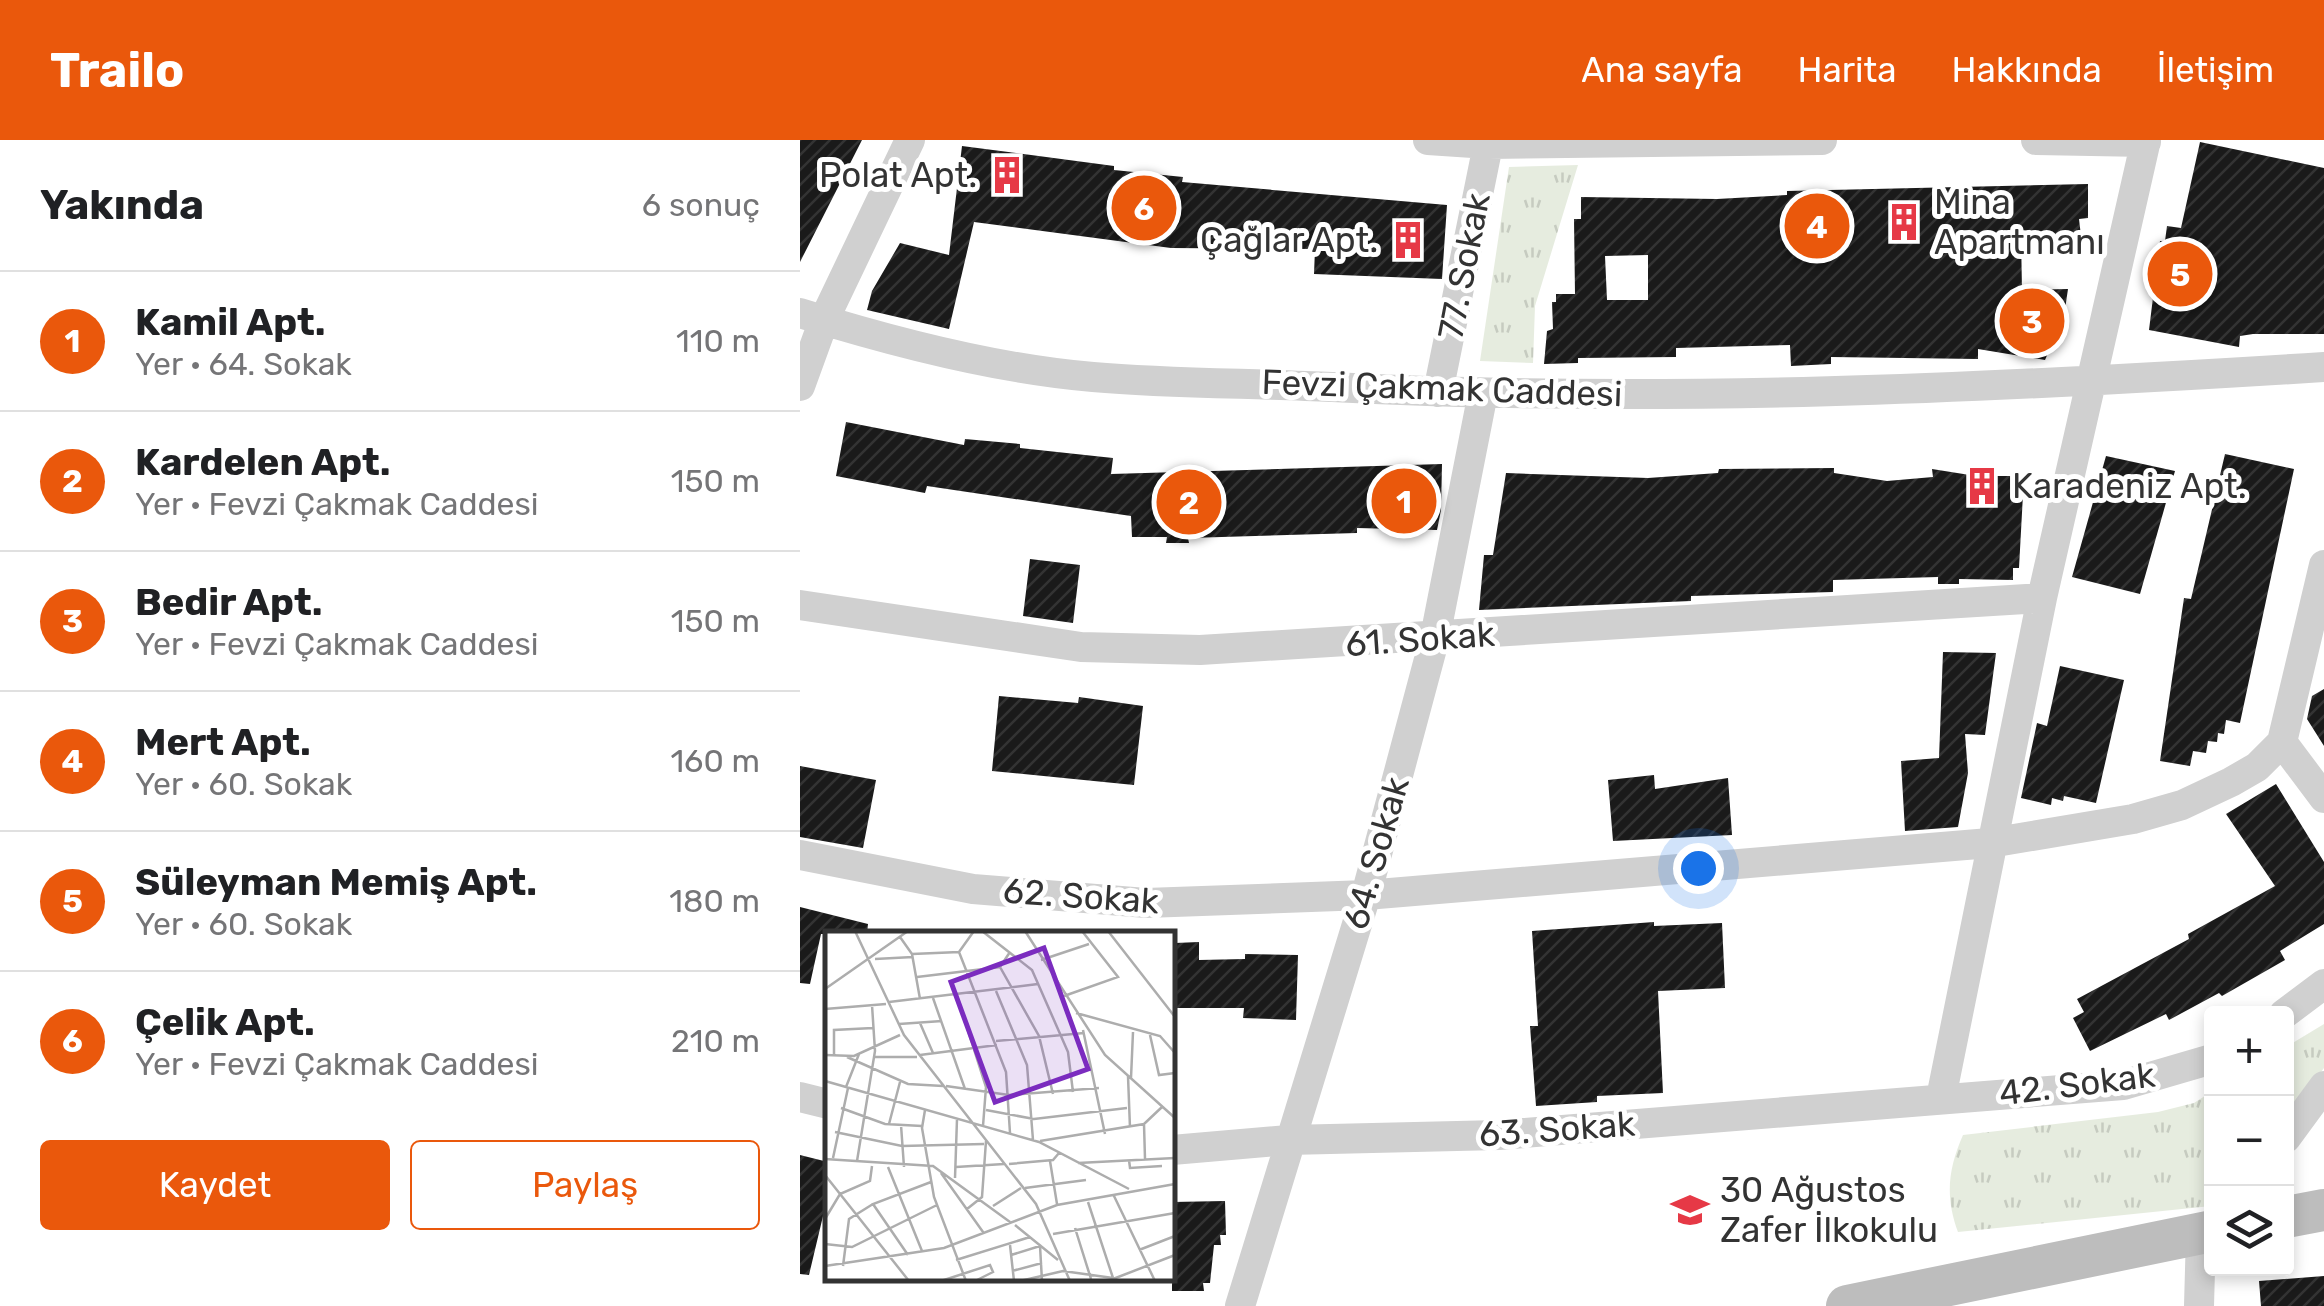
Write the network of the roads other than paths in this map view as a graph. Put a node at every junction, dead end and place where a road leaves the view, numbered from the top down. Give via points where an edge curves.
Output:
1 (910, 140) edge
2 (1428, 140) edge
3 (1822, 140) edge
4 (2036, 140) edge
5 (2146, 141) edge
6 (1489, 142) edge
7 (812, 316) edge
8 (2324, 366) edge
9 (2090, 383) junction
10 (800, 386) edge
11 (1438, 392) junction
12 (1483, 393) junction
13 (2324, 565) edge
14 (2042, 598) junction
15 (800, 605) edge
16 (1436, 637) junction
17 (2282, 742) junction
18 (2324, 798) edge
19 (1990, 843) junction
20 (800, 855) edge
21 (1366, 895) junction
22 (2324, 984) edge
23 (2294, 1006) edge
24 (2204, 1061) edge
25 (2324, 1086) edge
26 (800, 1097) edge
27 (1940, 1098) junction
28 (825, 1103) edge
29 (2294, 1127) edge
30 (1288, 1140) junction
31 (1175, 1150) edge
32 (2324, 1210) edge
33 (2294, 1216) edge
34 (2204, 1232) edge
35 (2204, 1253) edge
36 (1240, 1306) edge
37 (1847, 1306) edge
38 (2199, 1306) edge

1 - 7 street
2 - 6 street
3 - 6 street
4 - 5 street
5 - 9 street
6 - 11 street, 77. Sokak
7 - 10 street
7 - 11 street, Fevzi Çakmak Caddesi via 992,361 1092,377
8 - 9 street, Fevzi Çakmak Caddesi
9 - 12 street, Fevzi Çakmak Caddesi
9 - 14 street
11 - 12 street, Fevzi Çakmak Caddesi
12 - 16 street, 64. Sokak
13 - 17 street
14 - 16 street, 61. Sokak
14 - 19 street
15 - 16 street, 61. Sokak via 1082,647 1200,650
16 - 21 street, 64. Sokak
17 - 18 street
17 - 19 street, 62. Sokak via 2257,767 2182,805 2133,820
19 - 21 street, 62. Sokak
19 - 27 street
20 - 21 street, 62. Sokak via 973,889 1146,904
21 - 30 street, 64. Sokak
22 - 23 street
24 - 27 street, 42. Sokak via 2124,1085
25 - 29 street
26 - 28 street
27 - 30 street, 63. Sokak via 1499,1135
30 - 31 street, 63. Sokak
30 - 36 street, 64. Sokak
32 - 33 street
34 - 37 street
35 - 38 street

